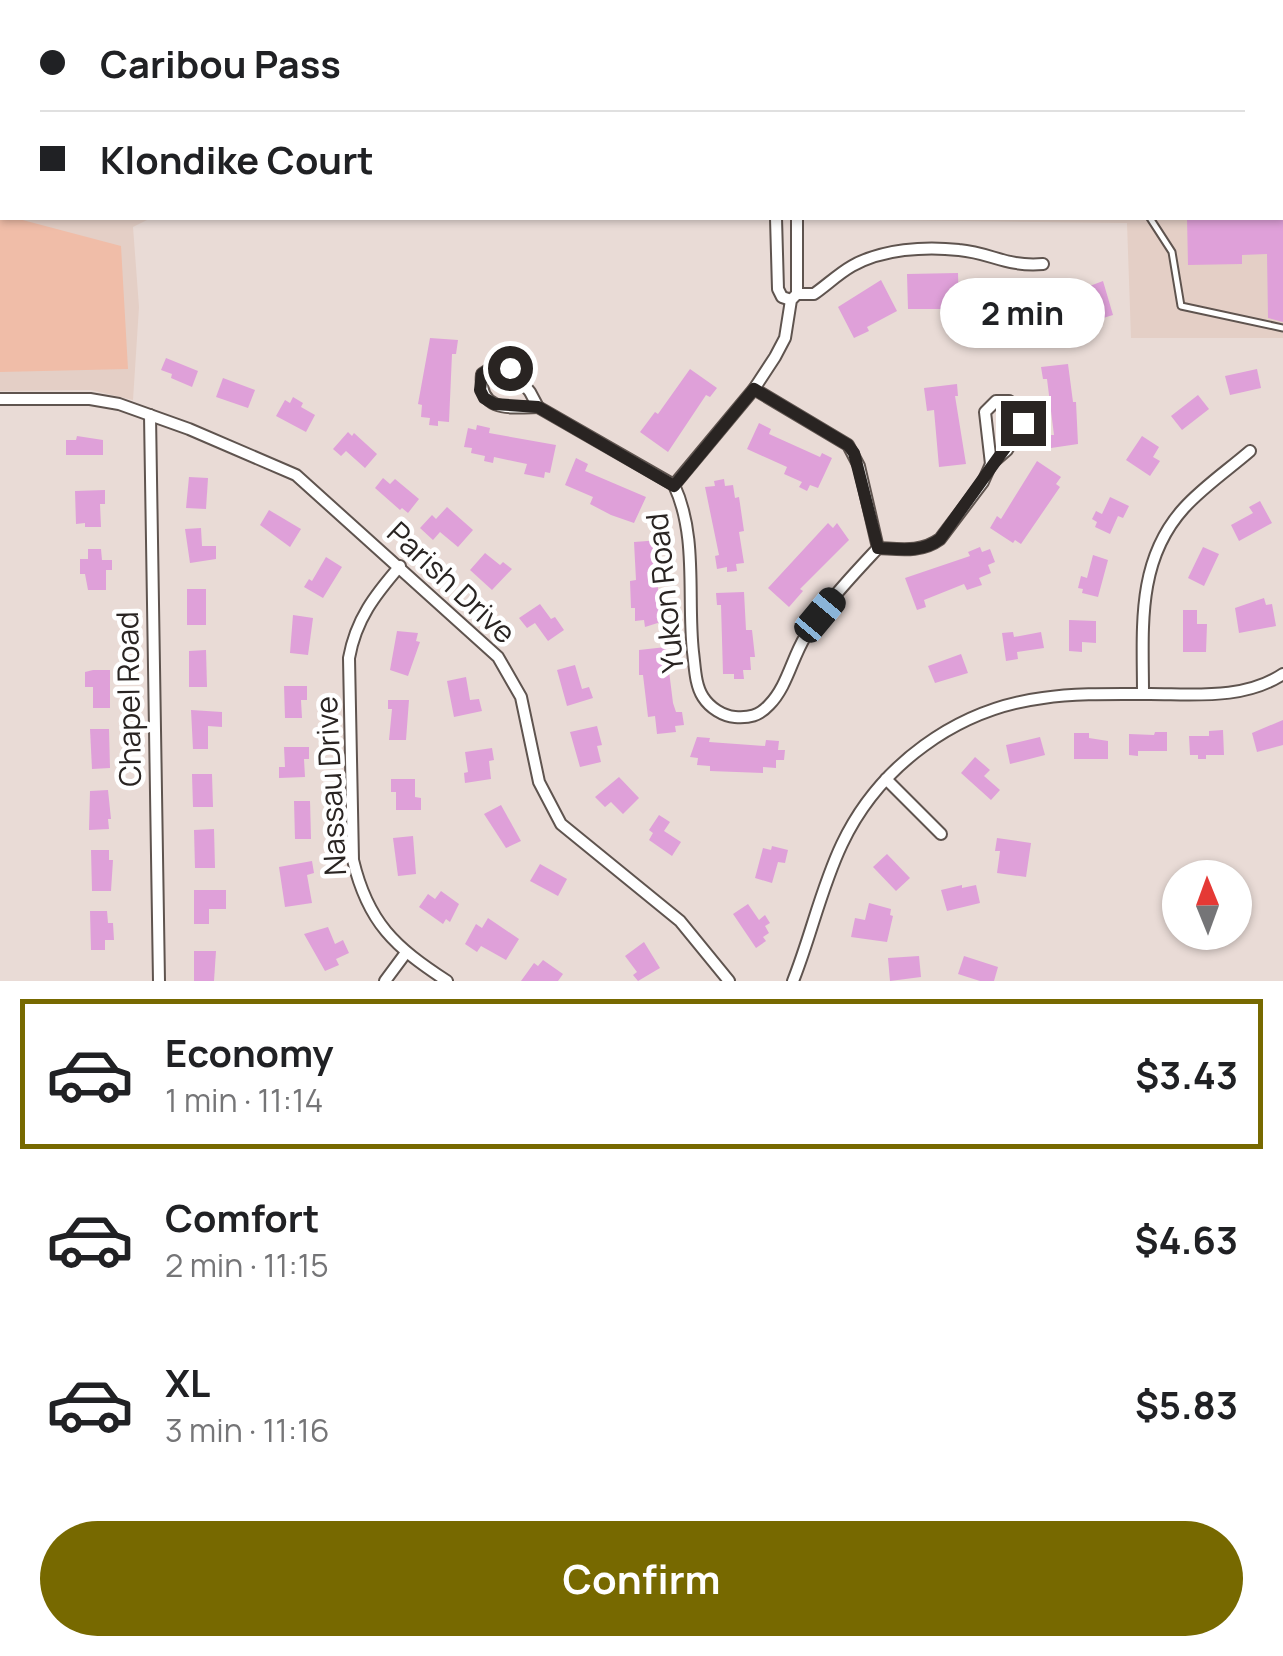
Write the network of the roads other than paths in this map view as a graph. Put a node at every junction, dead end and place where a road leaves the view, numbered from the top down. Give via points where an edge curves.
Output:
1 (776, 220) edge
2 (796, 220) edge
3 (1151, 220) edge
4 (1043, 264) dead end
5 (794, 297) junction
6 (1283, 328) edge
7 (754, 389) junction
8 (0, 399) edge
9 (538, 407) junction
10 (150, 416) junction
11 (1250, 452) dead end
12 (992, 464) junction
13 (674, 486) junction
14 (878, 548) junction
15 (400, 566) junction
16 (1283, 674) edge
17 (1143, 694) junction
18 (886, 779) junction
19 (941, 834) dead end
20 (405, 954) junction
21 (159, 981) edge
22 (385, 981) edge
23 (448, 981) edge
24 (729, 981) edge
25 (794, 981) edge

1 - 5 street via 778,289 782,297
2 - 5 street, Yukon Road
3 - 6 lane via 1172,252 1181,306
4 - 5 street via 1002,263 958,250 905,251 865,259 814,294
5 - 7 street, Yukon Road via 785,338
7 - 13 street, Yukon Road
7 - 14 street via 848,445
8 - 10 street, Parish Drive via 90,399
9 - 9 street via 510,368 494,366 482,374 480,390 494,404
9 - 13 street
10 - 15 street, Parish Drive via 285,469
10 - 21 street, Chapel Road
11 - 17 street via 1186,506 1158,547 1142,606
12 - 12 street via 1023,423 1009,401 996,401 985,412
12 - 14 street via 931,546
13 - 14 street, Yukon Road via 688,545 698,684 710,705 727,716 759,714 775,698 820,615
15 - 20 street, Nassau Drive via 355,629 349,690 353,860 372,914
15 - 24 street, Parish Drive via 508,671 527,717 539,782 561,824 680,921
16 - 17 street via 1227,693
17 - 18 street via 1057,696 1002,706 955,725
18 - 19 street
18 - 25 street via 842,844
20 - 22 street
20 - 23 street, Nassau Drive

